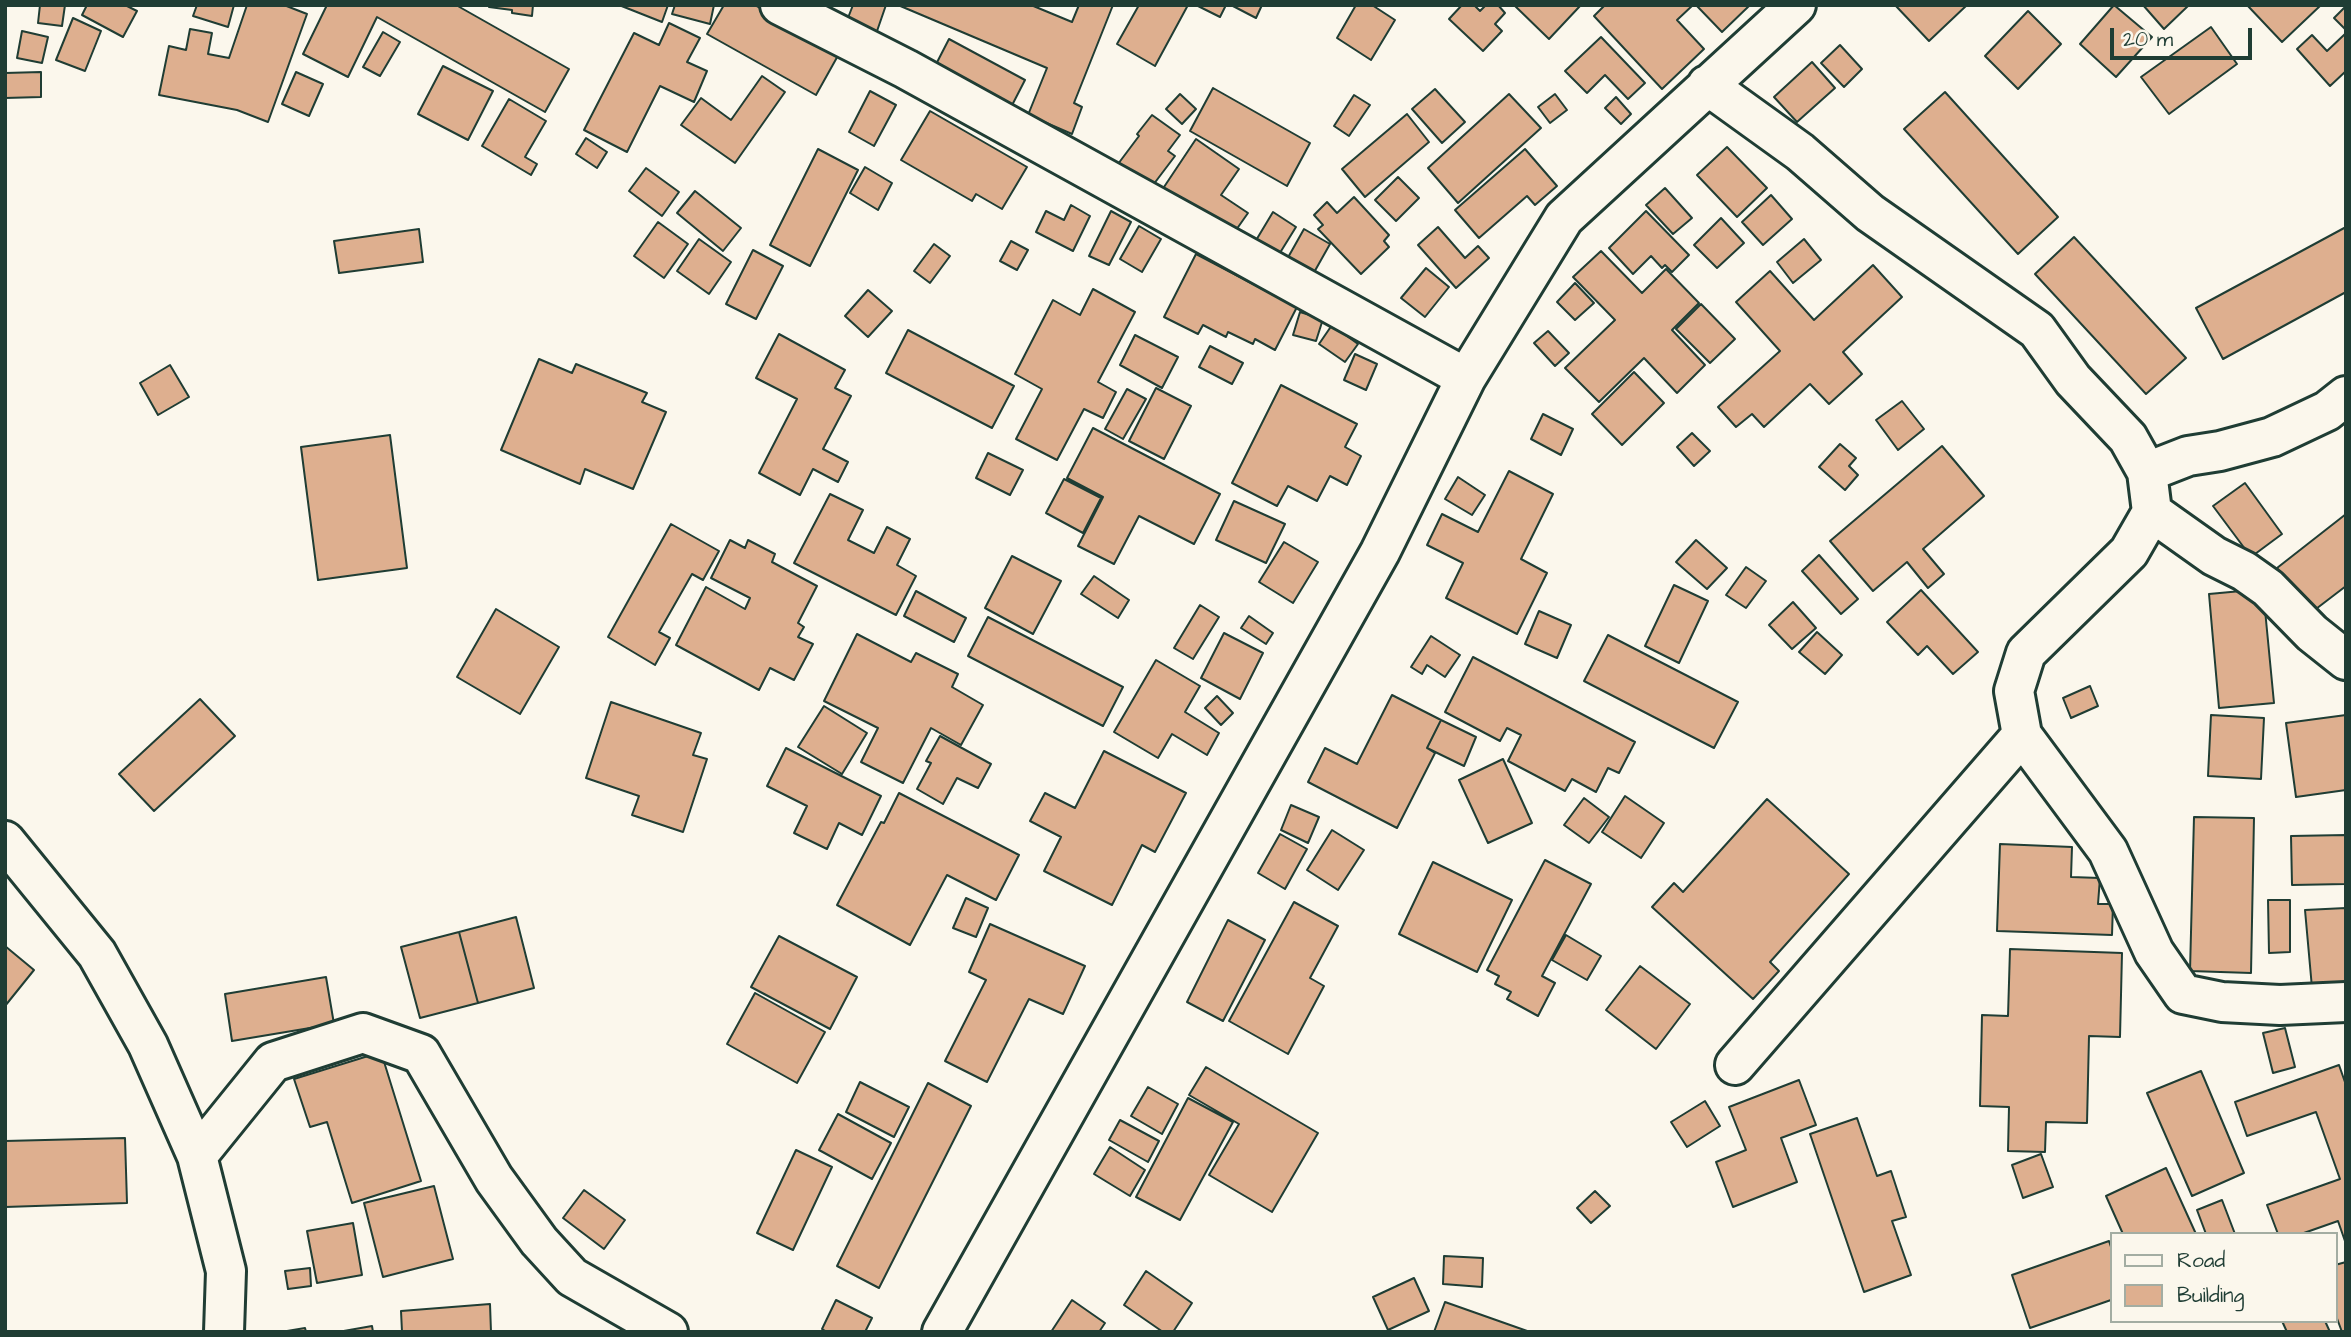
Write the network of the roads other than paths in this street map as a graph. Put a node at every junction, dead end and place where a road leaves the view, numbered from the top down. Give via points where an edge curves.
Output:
1 (779, 5) edge
2 (1796, 5) edge
3 (1707, 85) junction
4 (1466, 378) junction
5 (2346, 396) edge
6 (2147, 472) junction
7 (2152, 512) junction
8 (2346, 660) edge
9 (2022, 735) junction
10 (5, 841) edge
11 (2346, 1002) edge
12 (1735, 1065) dead end
13 (197, 1156) junction
14 (224, 1332) edge
15 (668, 1332) edge
16 (942, 1332) edge

1 - 4 street via 918,76
2 - 3 street
3 - 4 street via 1564,218
3 - 6 street via 1800,152 1870,214 2036,330 2073,380 2128,438
4 - 16 street via 1380,552
5 - 6 street via 2327,411 2272,437 2188,456
6 - 7 street
7 - 8 street via 2268,588
7 - 9 street via 2129,552 2026,653 2014,691
9 - 11 street via 2108,851 2154,952 2183,994 2222,1002 2280,1005
9 - 12 street
10 - 13 street via 97,954 148,1045
13 - 14 street via 226,1271
13 - 15 street via 273,1062 363,1032 421,1054 494,1179 572,1277

